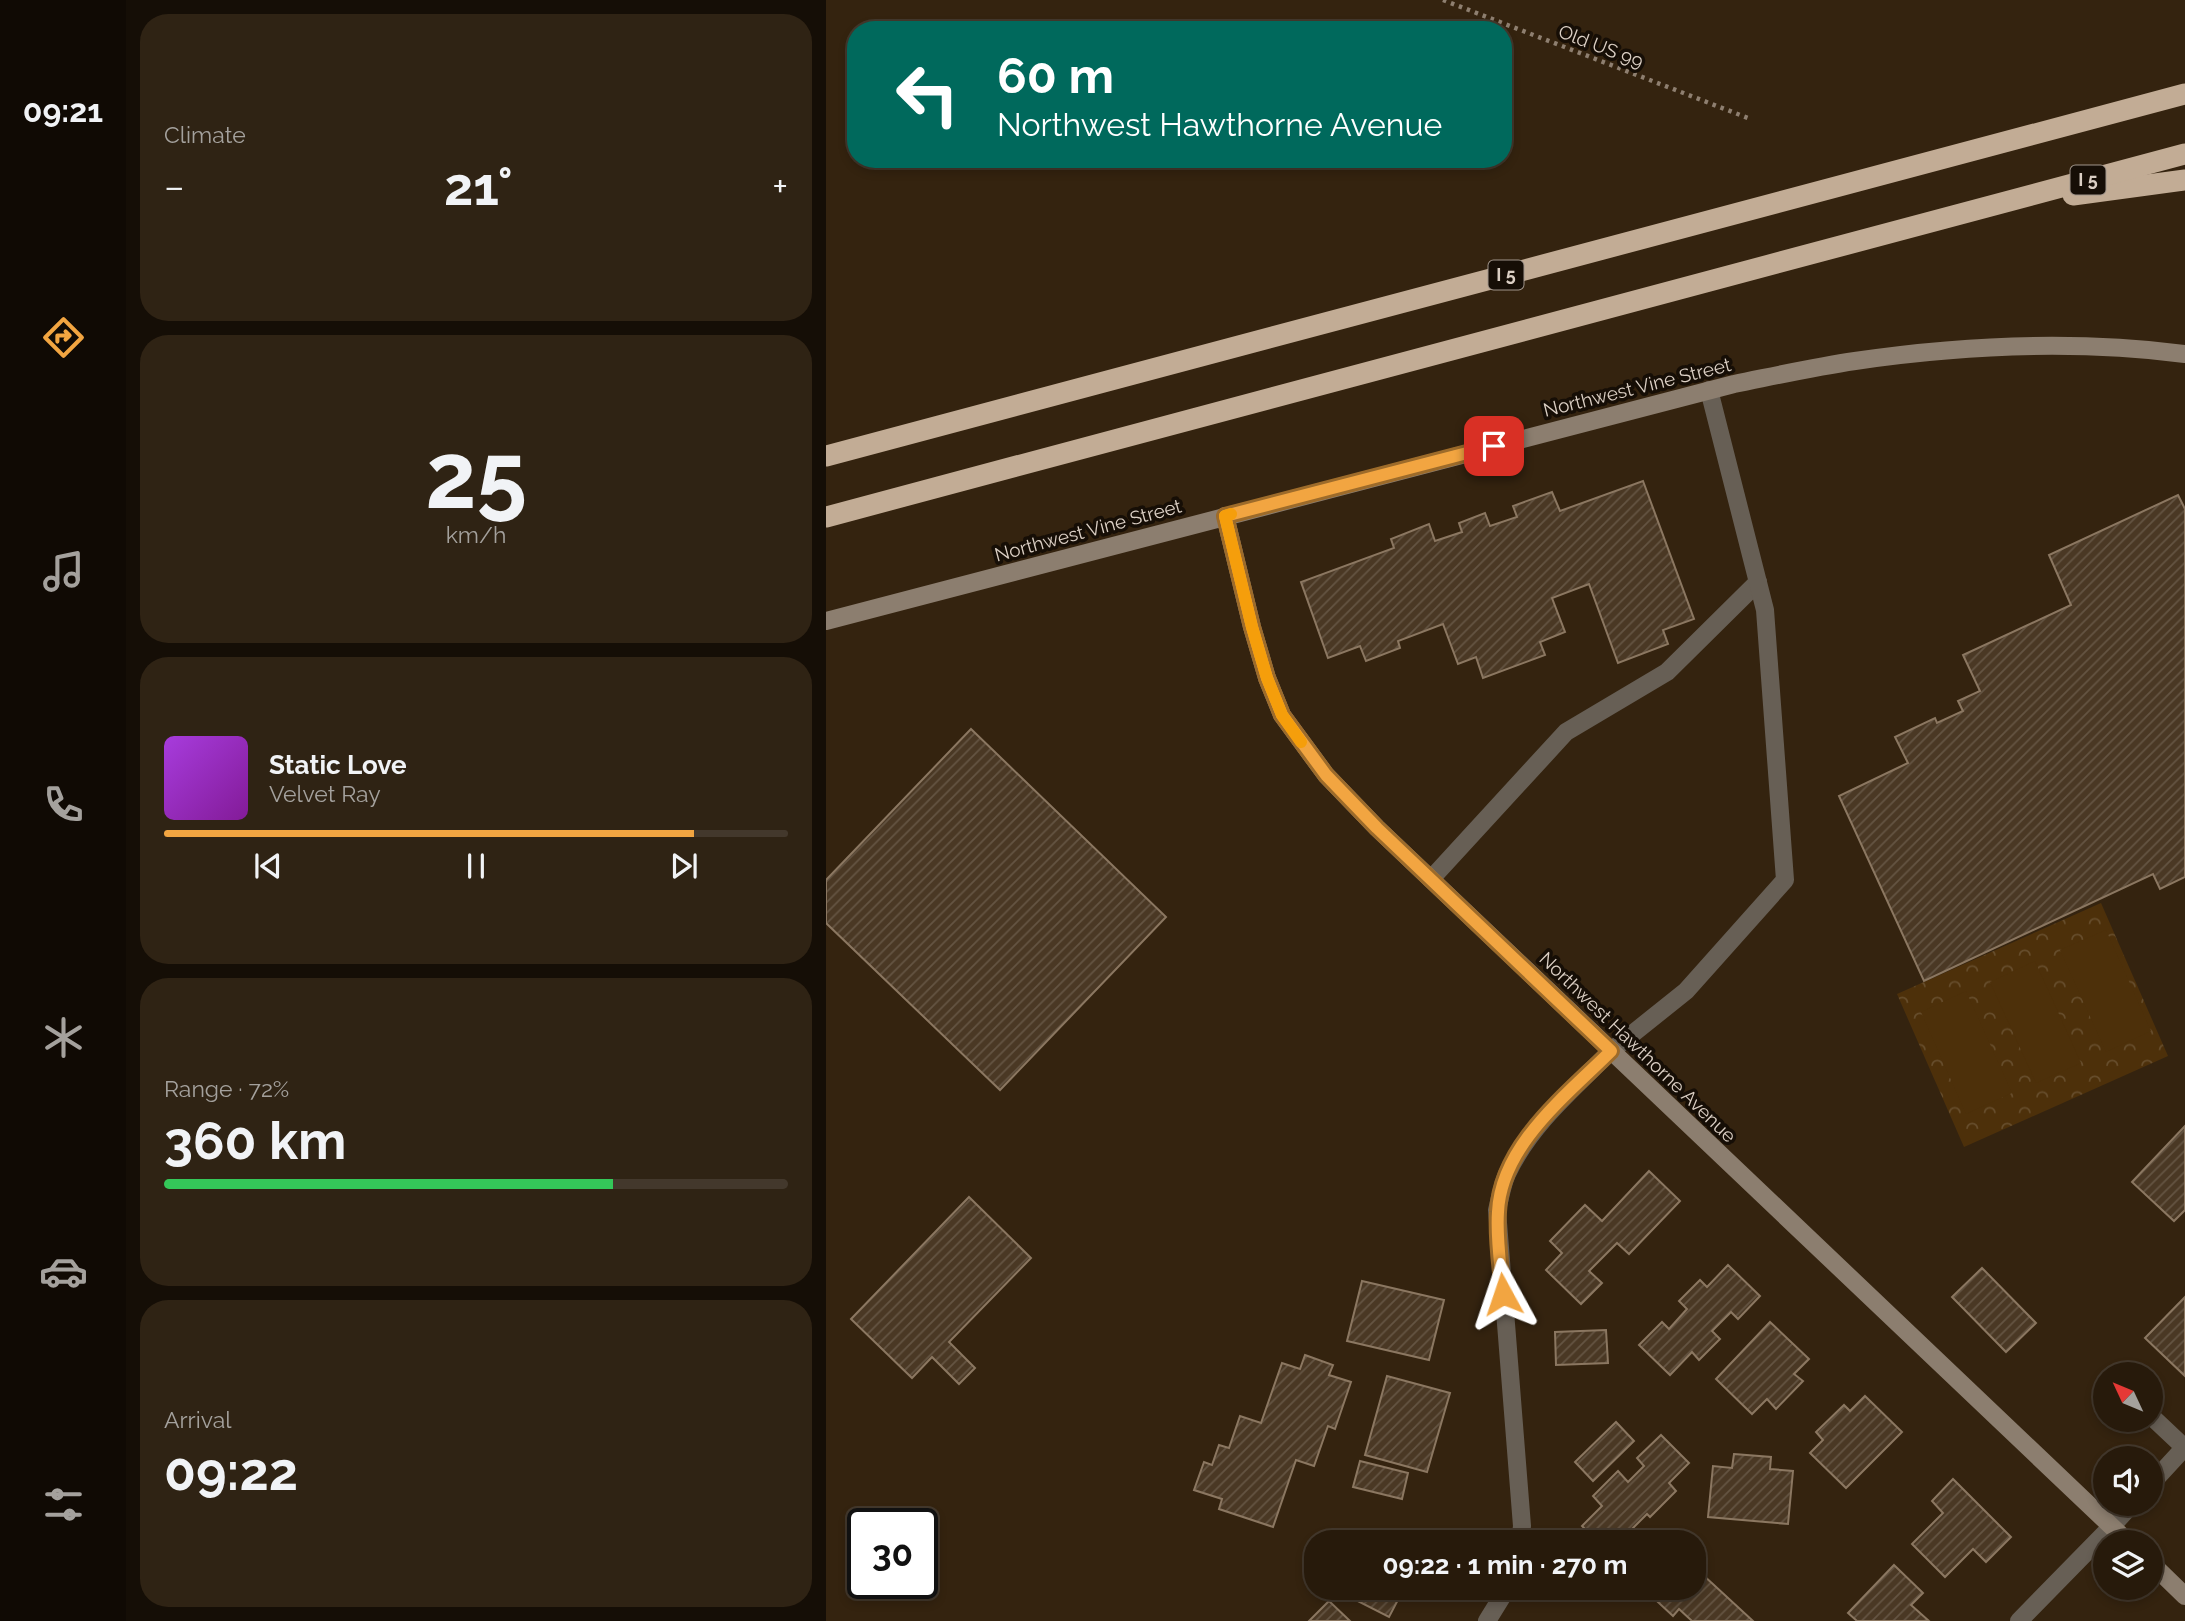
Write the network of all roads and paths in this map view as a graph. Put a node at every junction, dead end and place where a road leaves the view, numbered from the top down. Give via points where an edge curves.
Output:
1 (1443, 0) edge
2 (1497, 21) edge
3 (1512, 27) edge
4 (2185, 94) edge
5 (1748, 118) dead end
6 (2185, 154) edge
7 (2185, 180) edge
8 (1992, 205) junction
9 (2185, 355) edge
10 (1709, 390) junction
11 (826, 456) edge
12 (1225, 516) junction
13 (826, 517) edge
14 (1758, 582) junction
15 (826, 621) edge
16 (1431, 879) junction
17 (1611, 1051) junction
18 (2163, 1427) edge
19 (2185, 1448) edge
20 (2163, 1471) edge
21 (2121, 1516) edge
22 (2112, 1526) junction
23 (1522, 1530) edge
24 (2116, 1530) edge
25 (2163, 1575) edge
26 (2185, 1596) edge
27 (1500, 1600) edge
28 (1487, 1621) edge
29 (2019, 1621) edge

1 - 2 path, Old US 99
3 - 5 path, Old US 99
4 - 11 highway, I 5
6 - 8 highway, I 5
7 - 8 highway
8 - 13 highway, I 5
9 - 10 street, Northwest Vine Street via 2131,347 2048,345 1941,351 1853,361
10 - 12 street, Northwest Vine Street
10 - 14 street
12 - 15 street, Northwest Vine Street
12 - 16 street, Northwest Hawthorne Avenue via 1252,627 1282,715 1326,775
14 - 16 street via 1667,672 1566,732
14 - 17 street via 1765,610 1785,880 1686,991
16 - 17 street, Northwest Hawthorne Avenue
17 - 22 street, Northwest Hawthorne Avenue
17 - 23 street via 1522,1146 1506,1177 1497,1210
18 - 19 street
19 - 20 street
21 - 22 street
22 - 24 street, Northwest Hawthorne Avenue
22 - 29 street
25 - 26 street
27 - 28 street

